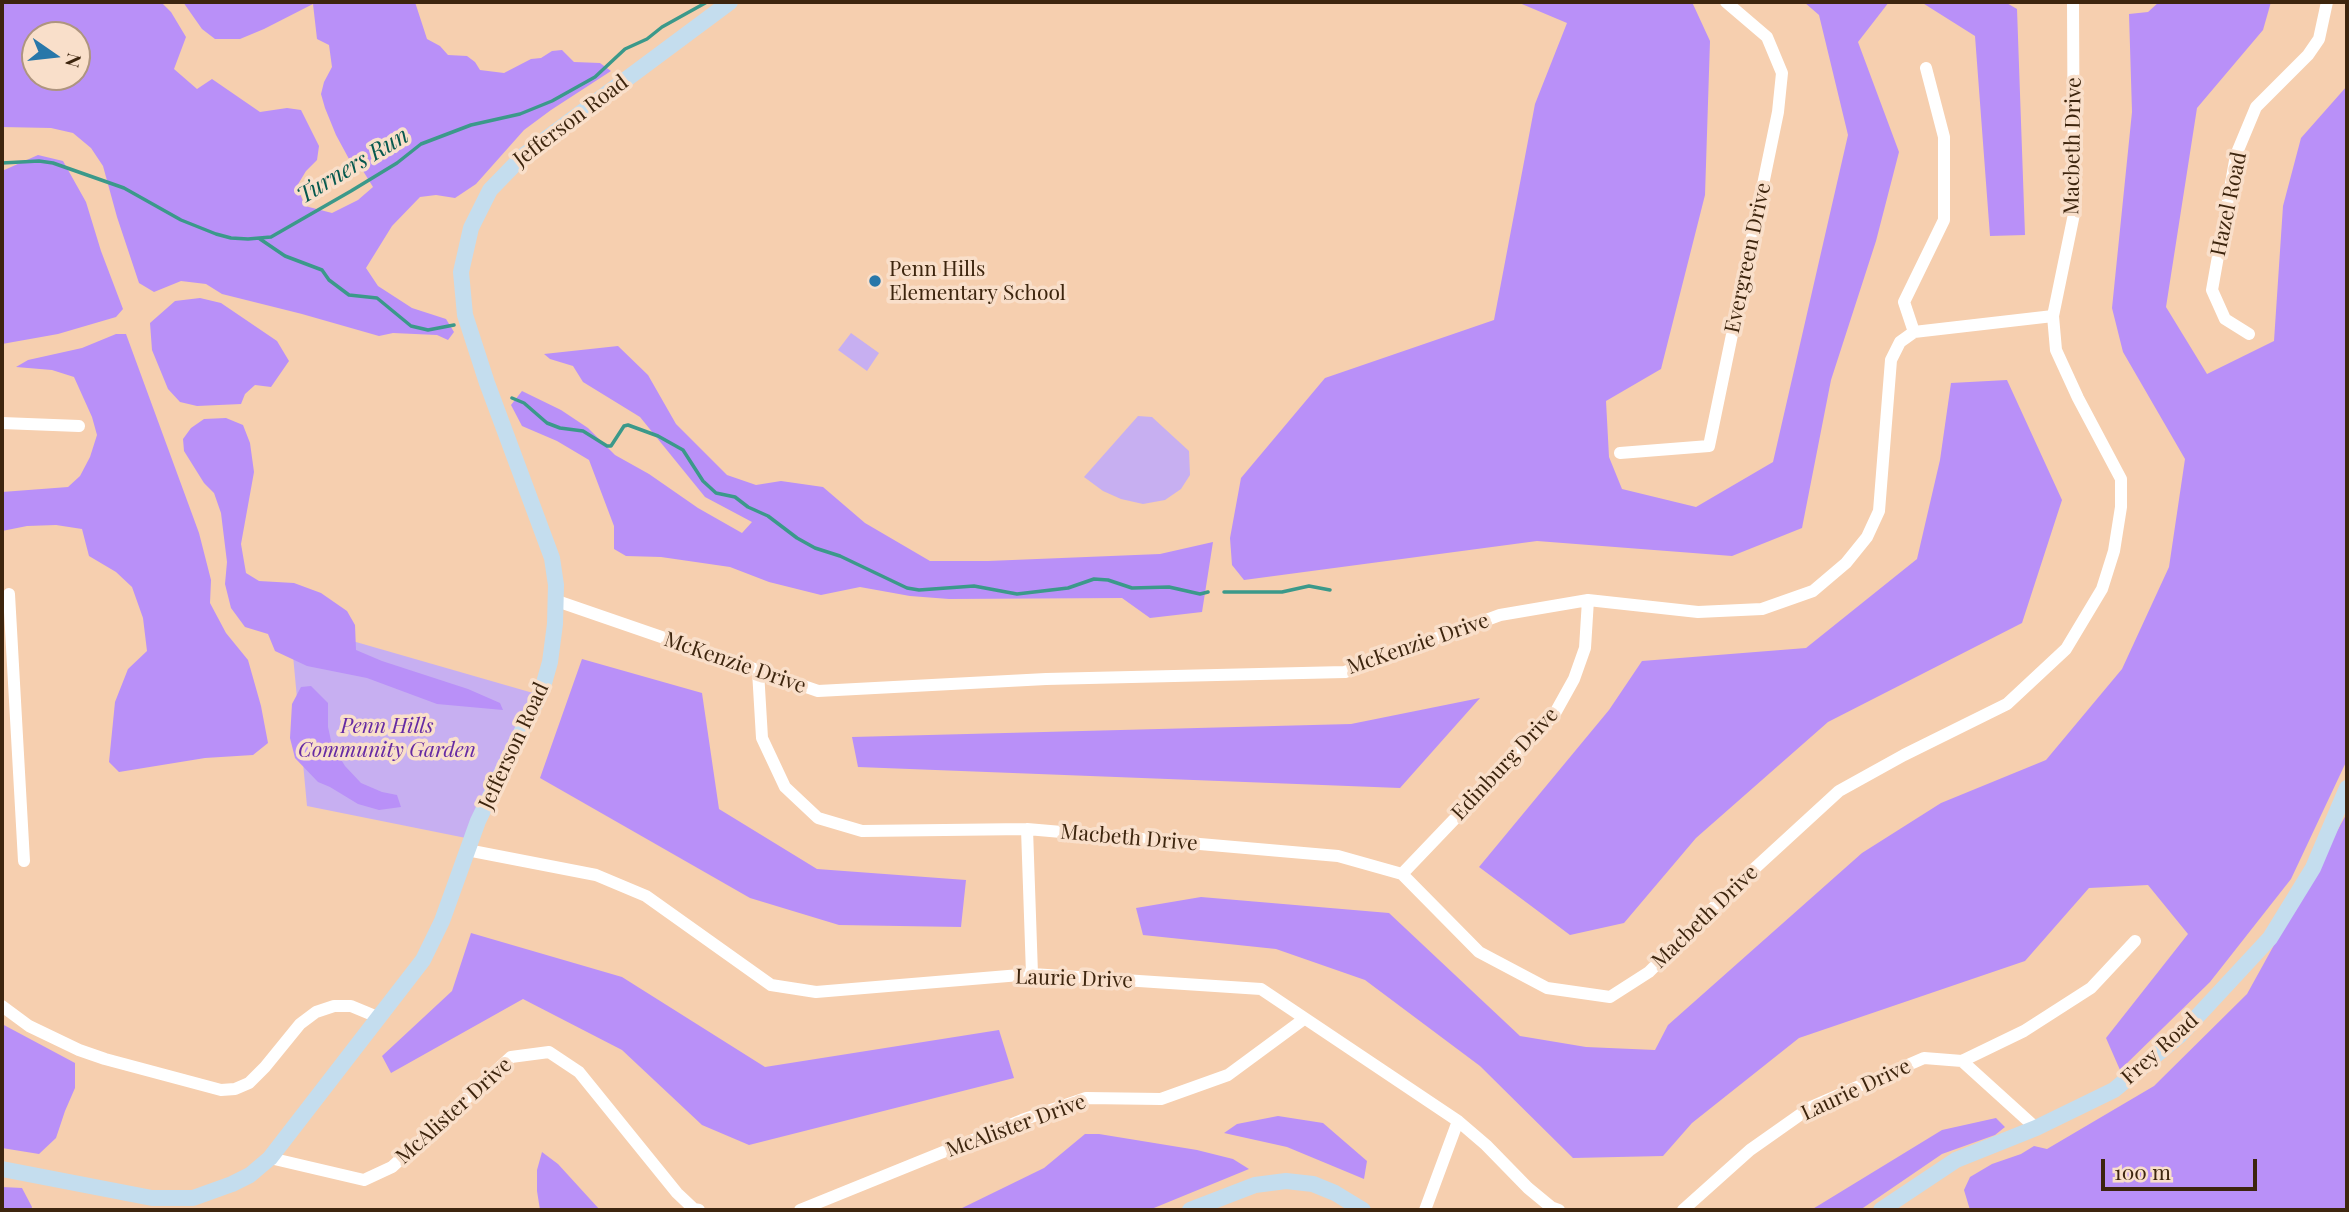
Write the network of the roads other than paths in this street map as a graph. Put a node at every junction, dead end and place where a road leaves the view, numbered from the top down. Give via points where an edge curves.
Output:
1 (730, 2) edge
2 (1726, 2) edge
3 (2073, 2) edge
4 (2327, 2) edge
5 (1926, 68) dead end
6 (2053, 316) junction
7 (1914, 332) junction
8 (2249, 334) dead end
9 (2, 423) edge
10 (79, 426) dead end
11 (1620, 453) dead end
12 (9, 594) dead end
13 (1588, 600) junction
14 (556, 601) junction
15 (758, 671) junction
16 (16, 728) junction
17 (2, 729) edge
18 (2347, 788) edge
19 (1027, 829) junction
20 (467, 849) junction
21 (24, 861) dead end
22 (1402, 874) junction
23 (2135, 940) dead end
24 (1032, 974) junction
25 (2, 1006) edge
26 (380, 1017) junction
27 (1304, 1019) junction
28 (1962, 1061) junction
29 (1458, 1121) junction
30 (2036, 1128) junction
31 (270, 1158) junction
32 (2, 1169) edge
33 (699, 1210) edge
34 (800, 1210) edge
35 (1190, 1210) edge
36 (1363, 1210) edge
37 (1425, 1210) edge
38 (1559, 1210) edge
39 (1683, 1210) edge
40 (1881, 1210) edge

1 - 14 street, Jefferson Road via 523,156 490,190 467,241 461,272 466,316 548,542
2 - 11 street, Evergreen Drive via 1767,37 1782,73 1779,112 1709,446
3 - 6 street, Macbeth Drive via 2074,214
4 - 8 street, Hazel Road via 2319,39 2256,107 2236,155 2212,290 2225,319
5 - 7 street via 1944,137 1944,220 1904,302
6 - 7 street
6 - 22 street, Macbeth Drive via 2056,350 2122,479 2121,508 2102,589 2066,649 2007,704 1839,791 1649,972 1610,997 1548,988 1479,952
7 - 13 street, McKenzie Drive via 1900,342 1891,360 1878,511 1867,537 1846,564 1813,591 1762,609 1698,612
9 - 10 street
12 - 16 street
13 - 15 street, McKenzie Drive via 1500,615 1345,672 1046,679 818,691
13 - 22 street, Edinburg Drive via 1585,648 1554,715
14 - 15 street, McKenzie Drive
14 - 20 street, Jefferson Road via 545,683
15 - 19 street, Macbeth Drive via 762,738 785,787 818,818 862,831
16 - 17 street
16 - 21 street
18 - 30 street, Frey Road via 2313,868 2270,938 2180,1035 2114,1090
19 - 22 street, Macbeth Drive via 1338,856
19 - 24 street
20 - 24 street, Laurie Drive via 596,874 646,896 771,985 816,992
20 - 26 street, Jefferson Road via 433,941
23 - 28 street via 2091,988 2024,1031
24 - 27 street, Laurie Drive via 1261,989
25 - 26 street via 29,1026 79,1050 221,1090 242,1087 256,1077 300,1024 316,1012 351,1006
26 - 31 street, Jefferson Road
27 - 29 street, Laurie Drive
27 - 34 street, McAlister Drive via 1228,1076 1161,1099 1086,1098
28 - 30 street
28 - 39 street, Laurie Drive via 1924,1058 1811,1107 1750,1150
29 - 37 street
29 - 38 street, Laurie Drive via 1528,1188
30 - 40 street, Frey Road via 1956,1160
31 - 32 street, Jefferson Road via 250,1175 212,1193 175,1199 129,1195
31 - 33 street, McAlister Drive via 364,1181 391,1167 510,1057 549,1052 579,1072 677,1193
35 - 36 street via 1255,1185 1286,1181 1313,1184

